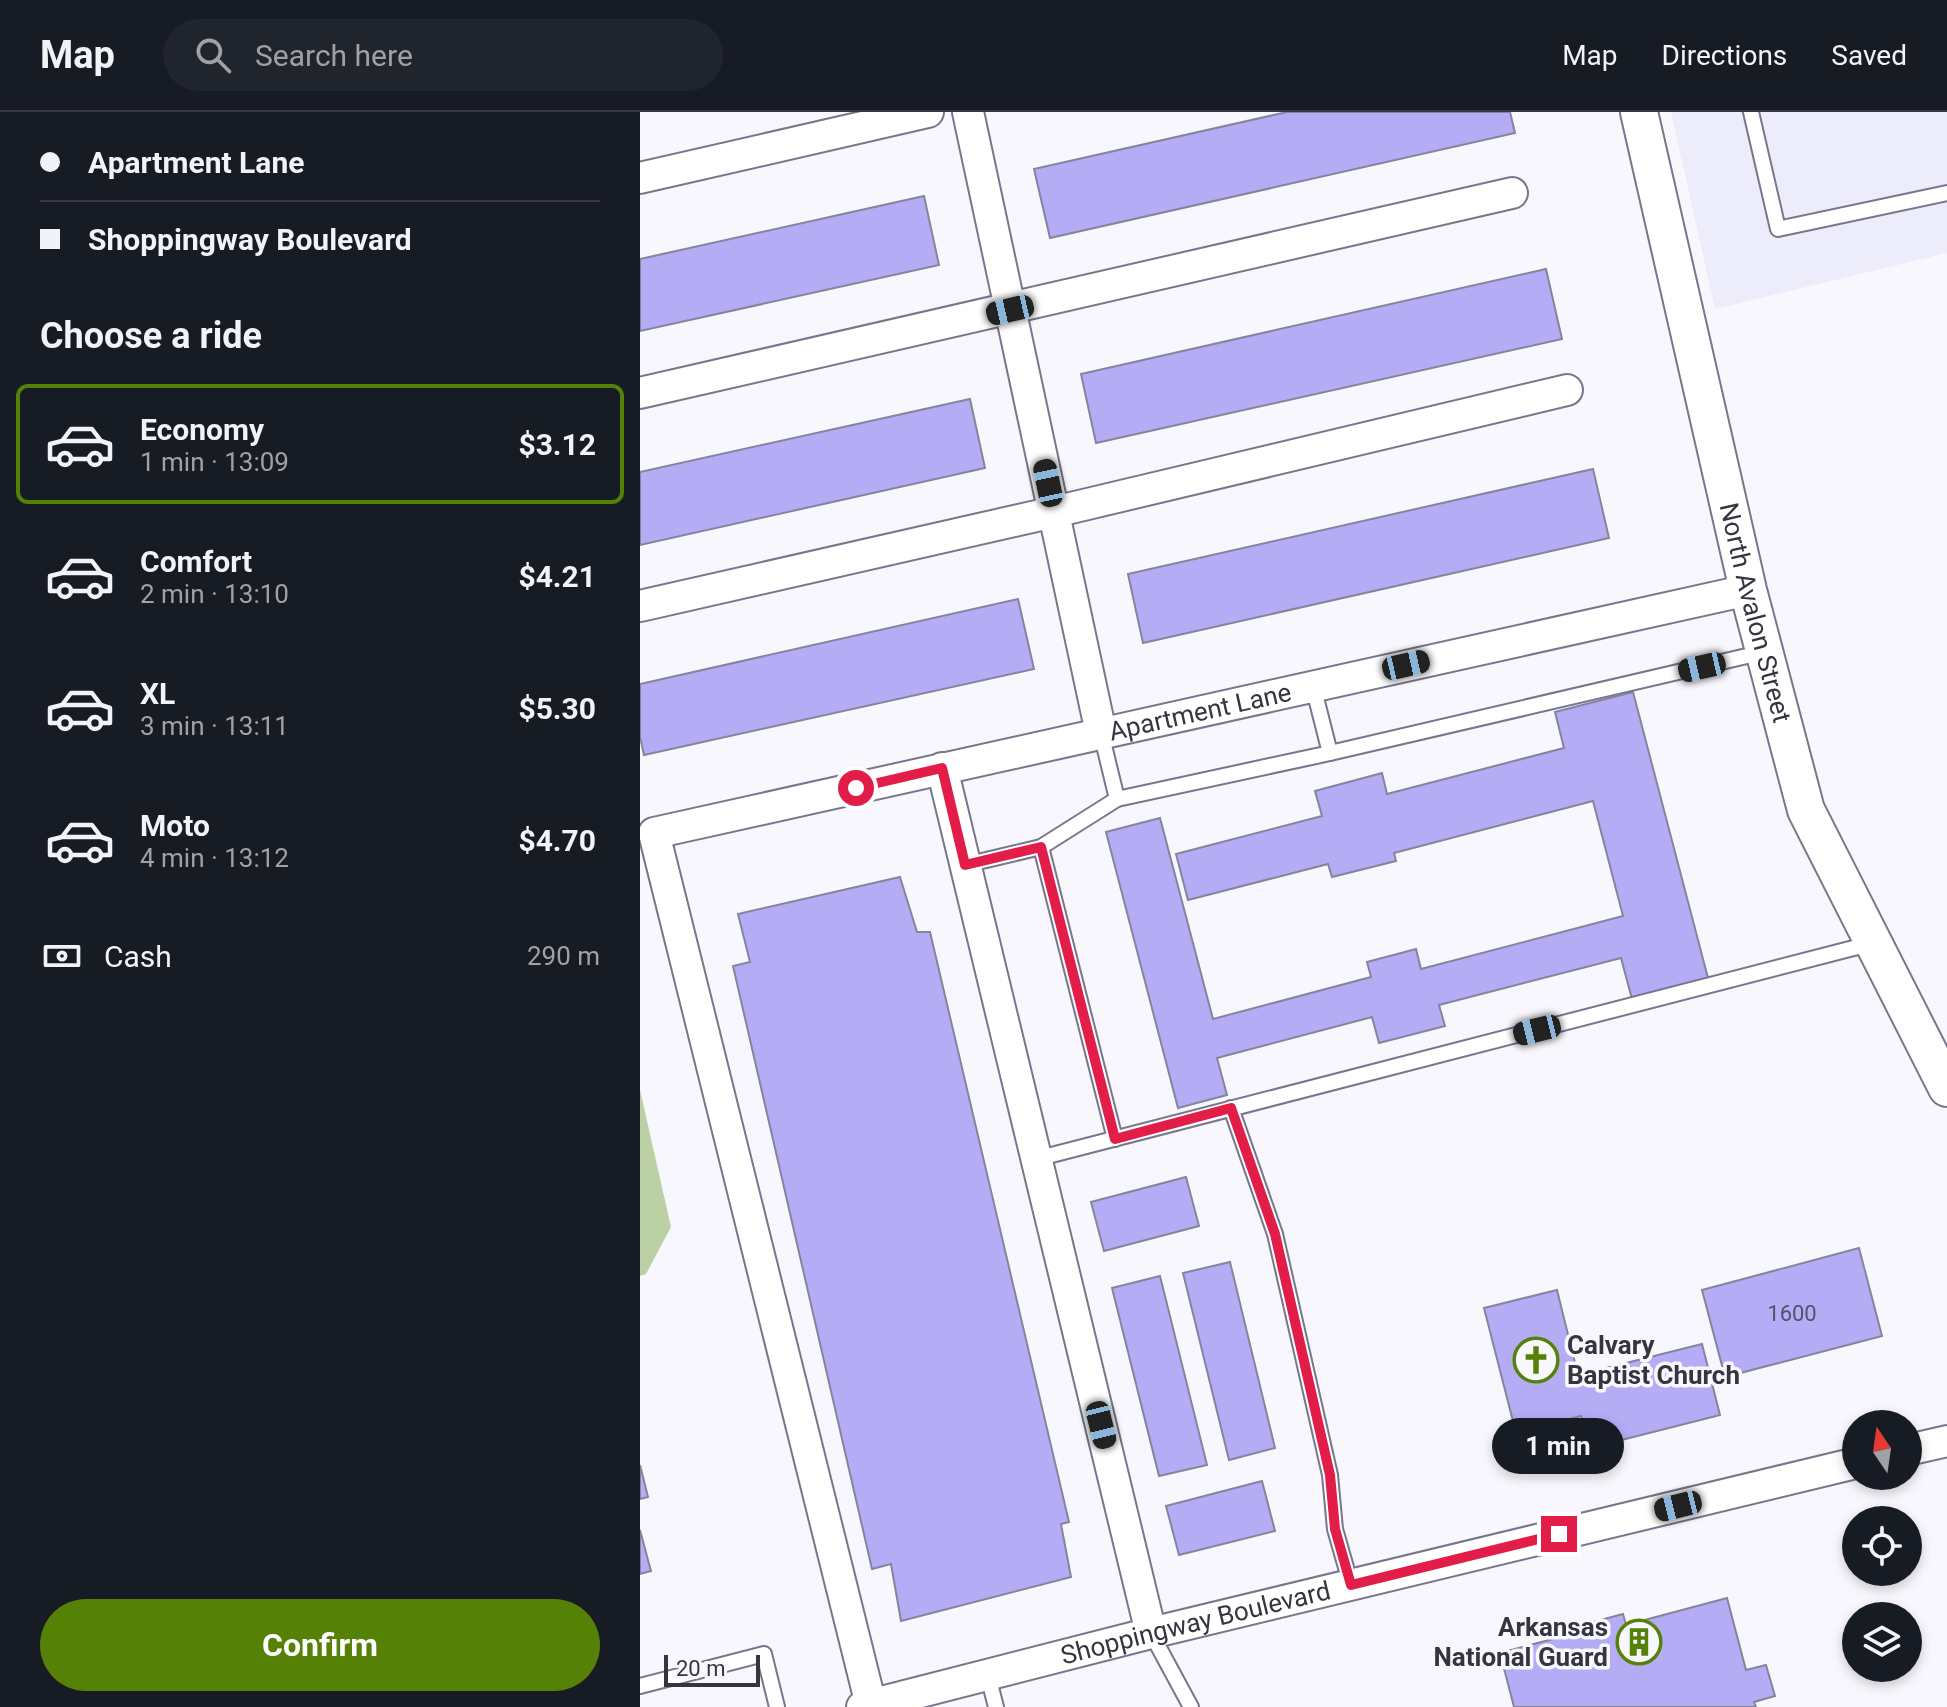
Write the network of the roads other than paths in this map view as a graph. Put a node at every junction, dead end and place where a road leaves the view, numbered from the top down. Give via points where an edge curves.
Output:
1 (928, 112) edge
2 (968, 112) edge
3 (1639, 112) edge
4 (1751, 112) edge
5 (640, 178) edge
6 (1512, 193) dead end
7 (1947, 193) edge
8 (1010, 310) junction
9 (1567, 390) dead end
10 (640, 393) edge
11 (1054, 512) junction
12 (1748, 590) junction
13 (640, 606) edge
14 (1764, 652) junction
15 (1313, 686) junction
16 (1101, 733) junction
17 (1330, 753) junction
18 (942, 768) junction
19 (1117, 799) junction
20 (1041, 847) junction
21 (965, 865) junction
22 (1873, 943) junction
23 (1947, 1088) edge
24 (1231, 1108) junction
25 (1115, 1139) junction
26 (1036, 1159) junction
27 (1947, 1441) edge
28 (1922, 1447) edge
29 (1842, 1466) edge
30 (1351, 1585) junction
31 (1151, 1633) junction
32 (988, 1676) junction
33 (640, 1686) edge
34 (867, 1706) edge
35 (777, 1707) edge
36 (996, 1707) edge
37 (1191, 1707) edge

1 - 5 street
2 - 8 street
3 - 12 street, North Avalon Street
4 - 7 lane via 1778,229
6 - 8 street
8 - 10 street
8 - 11 street
9 - 11 street
11 - 13 street
11 - 16 street
12 - 14 street, North Avalon Street
12 - 15 street, Apartment Lane
14 - 17 lane
14 - 22 street, North Avalon Street via 1806,810
15 - 16 street, Apartment Lane
15 - 17 lane
16 - 18 street, Apartment Lane
16 - 19 lane
17 - 19 lane
18 - 21 street
18 - 34 street, Apartment Lane via 654,833
19 - 20 lane
20 - 21 lane
20 - 25 lane
21 - 26 street
22 - 23 street, North Avalon Street
22 - 24 lane
24 - 25 lane
24 - 30 lane via 1275,1234
25 - 26 lane
26 - 31 street
27 - 28 street
29 - 30 street, Shoppingway Boulevard
30 - 31 street, Shoppingway Boulevard
31 - 32 street, Shoppingway Boulevard
31 - 37 lane
32 - 34 street, Shoppingway Boulevard
32 - 36 lane
33 - 35 lane via 764,1654

